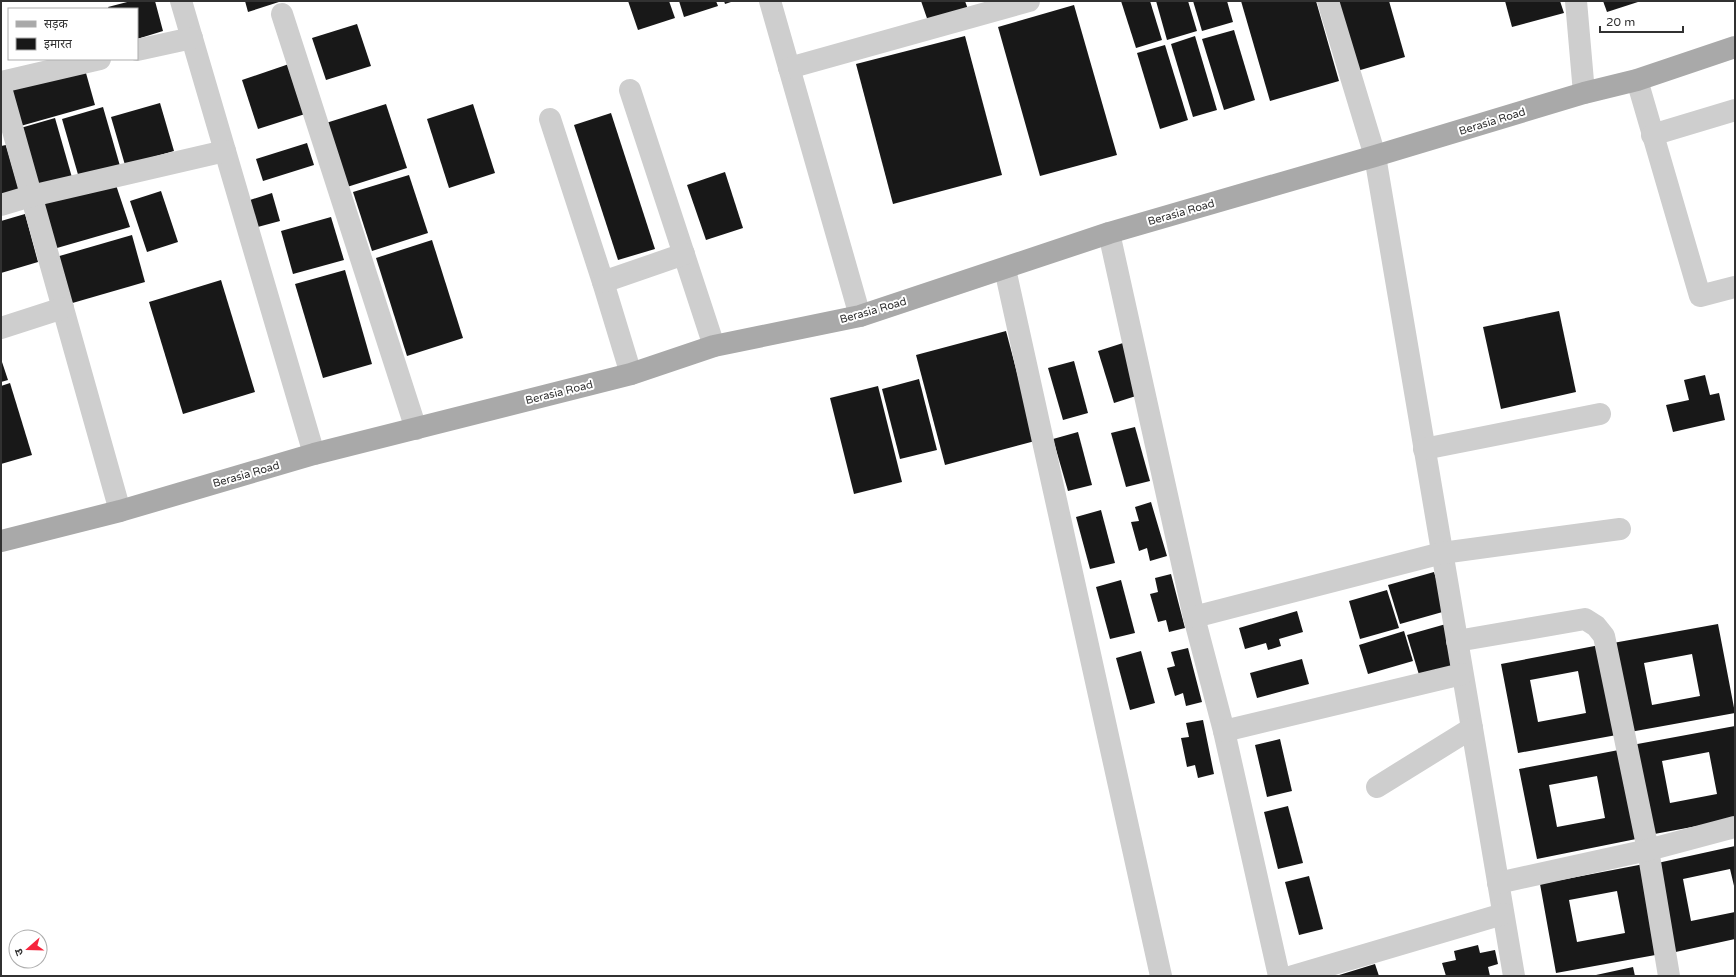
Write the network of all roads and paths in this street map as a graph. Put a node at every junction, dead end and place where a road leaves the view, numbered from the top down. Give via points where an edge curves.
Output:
1 (181, 1) edge
2 (770, 1) edge
3 (1029, 1) edge
4 (1328, 1) edge
5 (1576, 1) edge
6 (282, 14) dead end
7 (192, 38) junction
8 (1735, 47) edge
9 (138, 50) edge
10 (96, 60) edge
11 (789, 68) junction
12 (1637, 80) junction
13 (1, 82) edge
14 (1, 88) edge
15 (630, 90) dead end
16 (1584, 93) junction
17 (1735, 110) edge
18 (550, 119) dead end
19 (1652, 135) junction
20 (225, 151) junction
21 (1375, 156) junction
22 (31, 196) junction
23 (1, 205) edge
24 (1109, 233) junction
25 (684, 254) junction
26 (1005, 269) junction
27 (604, 282) junction
28 (1735, 287) edge
29 (63, 308) junction
30 (860, 316) junction
31 (1, 328) edge
32 (714, 346) junction
33 (630, 374) junction
34 (1600, 414) dead end
35 (416, 429) junction
36 (1424, 449) junction
37 (314, 454) junction
38 (120, 511) junction
39 (1620, 529) dead end
40 (1, 541) edge
41 (1442, 553) junction
42 (1194, 617) junction
43 (1456, 641) junction
44 (1462, 674) junction
45 (1472, 728) junction
46 (1224, 731) junction
47 (1377, 788) dead end
48 (1735, 827) edge
49 (1648, 850) junction
50 (1498, 883) junction
51 (1503, 914) junction
52 (1161, 976) edge
53 (1279, 976) edge
54 (1293, 976) edge
55 (1514, 976) edge
56 (1669, 976) edge

1 - 7 street
2 - 11 street
3 - 11 street
4 - 21 street
5 - 16 street
6 - 35 street
7 - 9 street
7 - 20 street
8 - 12 main road, Berasia Road
10 - 13 street
11 - 30 street
12 - 16 main road, Berasia Road
12 - 19 street
14 - 22 street
15 - 25 street
16 - 21 main road, Berasia Road
17 - 19 street
18 - 27 street
19 - 28 street via 1700,296
20 - 22 street
20 - 37 street
21 - 24 main road, Berasia Road
21 - 36 street
22 - 23 street
22 - 29 street
24 - 26 main road, Berasia Road
24 - 42 street
25 - 27 street
25 - 32 street
26 - 30 main road, Berasia Road
26 - 52 street
27 - 33 street
29 - 31 street
29 - 38 street
30 - 32 main road, Berasia Road
32 - 33 main road, Berasia Road
33 - 35 main road, Berasia Road
34 - 36 street
35 - 37 main road, Berasia Road
36 - 41 street
37 - 38 main road, Berasia Road
38 - 40 main road, Berasia Road
39 - 41 street
41 - 42 street
41 - 43 street
42 - 46 street
43 - 44 street
43 - 49 street via 1585,619 1596,626 1604,636
44 - 45 street
44 - 46 street
45 - 47 street
45 - 50 street
46 - 53 street
48 - 49 street
49 - 50 street
49 - 56 street
50 - 51 street
51 - 54 street
51 - 55 street

